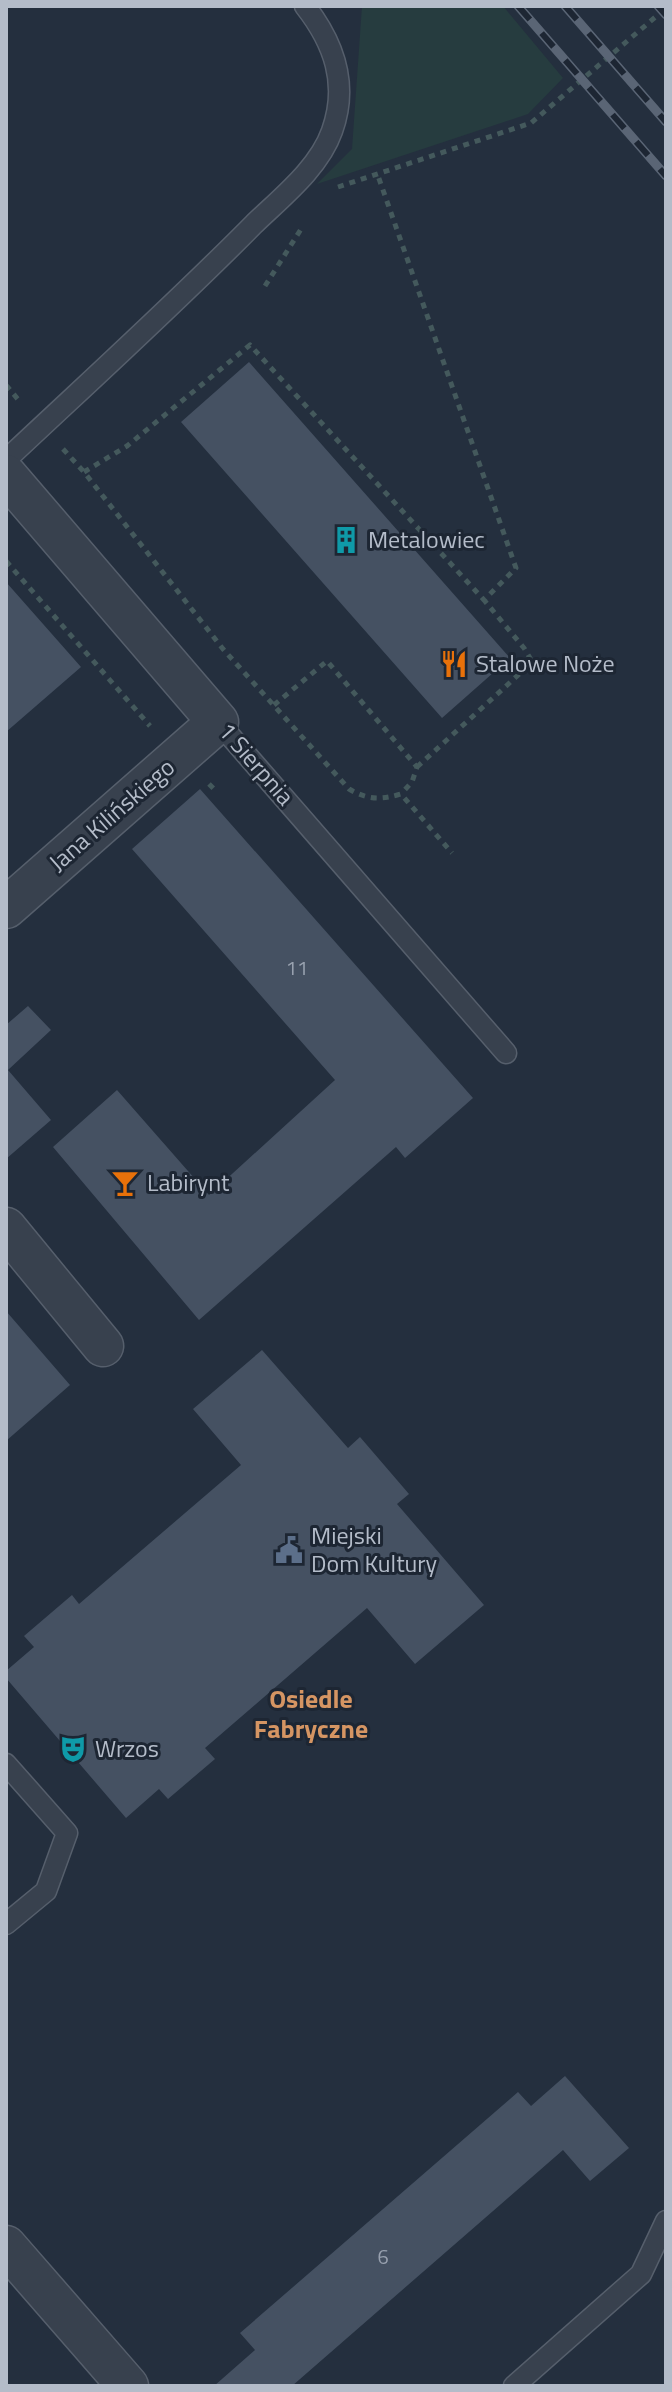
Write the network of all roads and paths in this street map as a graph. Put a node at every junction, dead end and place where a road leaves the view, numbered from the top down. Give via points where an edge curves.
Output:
1 (305, 6) edge
2 (666, 8) edge
3 (377, 173) junction
4 (329, 192) dead end
5 (304, 223) dead end
6 (265, 286) dead end
7 (6, 460) edge
8 (6, 475) edge
9 (6, 561) edge
10 (484, 600) junction
11 (274, 705) junction
12 (218, 722) junction
13 (153, 730) dead end
14 (417, 767) junction
15 (401, 794) junction
16 (452, 853) dead end
17 (6, 908) edge
18 (506, 1053) dead end
19 (6, 1228) edge
20 (103, 1346) dead end
21 (10, 1778) edge
22 (6, 1924) edge
23 (666, 2221) edge
24 (6, 2246) edge
25 (128, 2386) edge
26 (514, 2386) edge

1 - 7 lane via 334,53 340,74 332,132 311,167
2 - 3 path via 531,123
3 - 4 path
3 - 10 path via 516,568
5 - 6 path
8 - 12 street, 1 Sierpnia
9 - 13 path
10 - 11 path via 250,345 127,446 84,472 223,649
10 - 14 path via 524,648 530,658 527,667
11 - 14 path via 327,661
11 - 15 path via 349,789 365,798
12 - 17 street, Jana Kilińskiego
12 - 18 lane, 1 Sierpnia
14 - 15 path
15 - 16 path
19 - 20 street
21 - 22 lane via 67,1833 46,1891
23 - 26 lane via 641,2274
24 - 25 street

